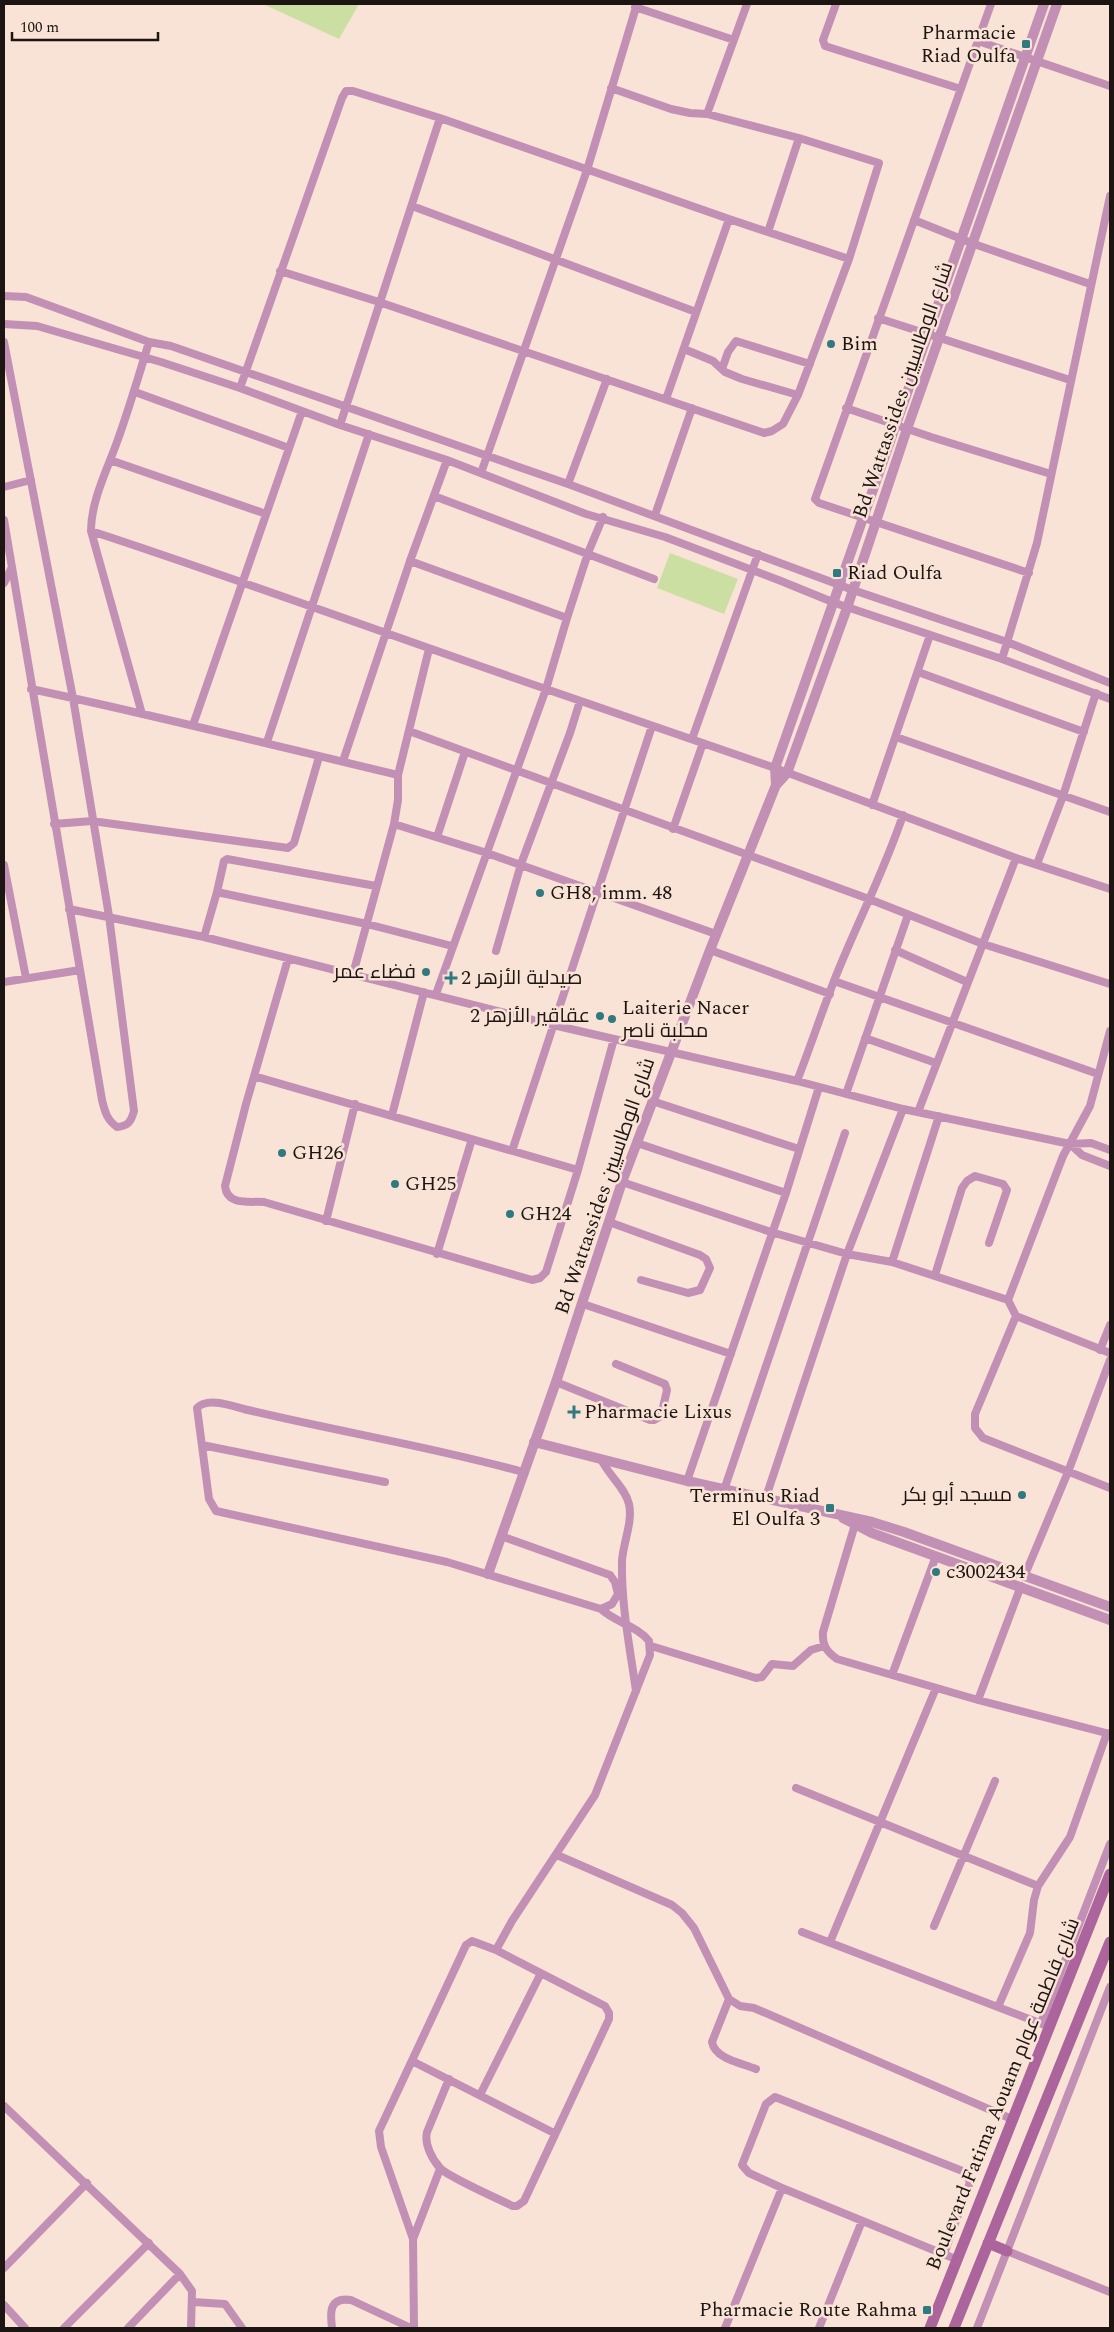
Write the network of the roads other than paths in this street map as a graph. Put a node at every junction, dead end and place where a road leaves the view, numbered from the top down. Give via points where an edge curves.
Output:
1 (747, 4) edge
2 (836, 4) edge
3 (992, 4) edge
4 (1044, 4) edge
5 (1057, 4) edge
6 (636, 6) edge
7 (734, 40) junction
8 (978, 41) junction
9 (1026, 57) junction
10 (1038, 61) junction
11 (1110, 86) edge
12 (611, 88) junction
13 (961, 89) junction
14 (707, 114) junction
15 (440, 118) junction
16 (799, 138) junction
17 (587, 170) junction
18 (1110, 196) edge
19 (412, 206) junction
20 (729, 219) junction
21 (914, 220) junction
22 (768, 232) junction
23 (961, 239) junction
24 (974, 244) junction
25 (848, 259) junction
26 (556, 260) junction
27 (280, 271) junction
28 (1090, 284) junction
29 (4, 296) edge
30 (379, 302) junction
31 (696, 312) junction
32 (878, 318) junction
33 (4, 324) edge
34 (926, 334) junction
35 (940, 337) junction
36 (4, 342) edge
37 (150, 342) junction
38 (684, 349) junction
39 (525, 352) junction
40 (144, 358) junction
41 (810, 364) junction
42 (722, 369) junction
43 (244, 371) junction
44 (607, 380) junction
45 (1070, 380) junction
46 (240, 388) junction
47 (135, 392) junction
48 (798, 395) junction
49 (666, 399) junction
50 (345, 405) junction
51 (692, 408) junction
52 (846, 408) junction
53 (302, 411) junction
54 (340, 425) junction
55 (895, 425) junction
56 (907, 429) junction
57 (369, 434) junction
58 (289, 448) junction
59 (486, 456) junction
60 (110, 460) junction
61 (447, 460) junction
62 (481, 473) junction
63 (1052, 474) junction
64 (31, 480) junction
65 (568, 484) junction
66 (4, 487) edge
67 (434, 496) junction
68 (266, 514) junction
69 (655, 515) junction
70 (602, 517) junction
71 (864, 519) junction
72 (4, 520) edge
73 (875, 522) junction
74 (91, 530) junction
75 (588, 553) junction
76 (758, 554) junction
77 (410, 561) junction
78 (12, 568) junction
79 (752, 571) junction
80 (1029, 573) junction
81 (654, 579) dead end
82 (242, 581) junction
83 (4, 583) edge
84 (840, 585) junction
85 (853, 590) junction
86 (834, 603) junction
87 (313, 606) junction
88 (848, 608) junction
89 (568, 618) junction
90 (386, 632) junction
91 (930, 635) junction
92 (1007, 642) junction
93 (429, 649) junction
94 (1002, 659) junction
95 (918, 672) junction
96 (1110, 683) edge
97 (31, 689) junction
98 (546, 689) junction
99 (1096, 693) junction
100 (73, 698) junction
101 (1110, 699) edge
102 (580, 701) junction
103 (142, 714) junction
104 (193, 725) junction
105 (652, 726) junction
106 (408, 731) junction
107 (1084, 732) junction
108 (896, 737) junction
109 (692, 739) junction
110 (267, 742) junction
111 (703, 742) junction
112 (465, 752) junction
113 (319, 757) junction
114 (343, 761) junction
115 (775, 768) junction
116 (517, 771) junction
117 (787, 772) junction
118 (398, 775) junction
119 (551, 784) junction
120 (776, 785) junction
121 (1063, 796) junction
122 (872, 805) junction
123 (624, 811) junction
124 (1110, 812) edge
125 (903, 815) junction
126 (92, 821) junction
127 (54, 824) junction
128 (394, 824) junction
129 (673, 829) junction
130 (436, 837) junction
131 (487, 853) junction
132 (747, 856) junction
133 (1016, 858) junction
134 (521, 864) junction
135 (1037, 864) junction
136 (4, 865) edge
137 (376, 886) junction
138 (1110, 889) edge
139 (598, 891) junction
140 (217, 892) junction
141 (869, 899) junction
142 (69, 909) junction
143 (908, 915) junction
144 (109, 916) junction
145 (367, 924) junction
146 (716, 934) junction
147 (204, 937) junction
148 (982, 944) junction
149 (452, 946) junction
150 (710, 950) junction
151 (895, 950) junction
152 (496, 951) dead end
153 (288, 959) junction
154 (80, 970) junction
155 (354, 974) junction
156 (26, 978) junction
157 (834, 981) junction
158 (4, 982) edge
159 (967, 982) junction
160 (1110, 984) edge
161 (424, 992) junction
162 (436, 994) junction
163 (830, 994) junction
164 (879, 996) junction
165 (952, 1022) junction
166 (554, 1025) junction
167 (1110, 1031) edge
168 (865, 1038) junction
169 (614, 1039) junction
170 (671, 1051) junction
171 (936, 1063) junction
172 (1098, 1074) junction
173 (254, 1076) junction
174 (798, 1081) junction
175 (819, 1087) junction
176 (846, 1094) junction
177 (652, 1101) junction
178 (356, 1104) junction
179 (903, 1109) junction
180 (918, 1112) junction
181 (392, 1115) junction
182 (939, 1116) junction
183 (845, 1133) dead end
184 (472, 1139) junction
185 (637, 1143) junction
186 (1070, 1144) junction
187 (799, 1149) junction
188 (1110, 1150) edge
189 (512, 1151) junction
190 (1110, 1166) edge
191 (578, 1170) junction
192 (622, 1182) junction
193 (786, 1193) junction
194 (326, 1221) junction
195 (609, 1222) junction
196 (771, 1232) junction
197 (806, 1242) junction
198 (989, 1243) dead end
199 (437, 1254) junction
200 (846, 1254) junction
201 (892, 1262) junction
202 (935, 1275) junction
203 (641, 1280) dead end
204 (1008, 1300) junction
205 (582, 1304) junction
206 (1016, 1316) junction
207 (1110, 1325) edge
208 (1100, 1350) junction
209 (1110, 1353) edge
210 (731, 1354) junction
211 (1110, 1360) edge
212 (616, 1364) dead end
213 (556, 1382) junction
214 (534, 1442) junction
215 (202, 1446) junction
216 (601, 1459) junction
217 (523, 1472) junction
218 (1068, 1472) junction
219 (687, 1481) junction
220 (385, 1482) dead end
221 (1110, 1488) edge
222 (724, 1490) junction
223 (765, 1500) junction
224 (856, 1522) junction
225 (501, 1536) junction
226 (936, 1556) junction
227 (488, 1574) junction
228 (1022, 1582) junction
229 (1110, 1606) edge
230 (601, 1608) junction
231 (1110, 1620) edge
232 (626, 1625) junction
233 (651, 1646) junction
234 (824, 1646) junction
235 (892, 1675) junction
236 (936, 1688) junction
237 (636, 1693) junction
238 (978, 1700) junction
239 (1109, 1734) edge
240 (996, 1781) dead end
241 (796, 1788) dead end
242 (880, 1822) junction
243 (1110, 1844) edge
244 (557, 1855) junction
245 (964, 1856) junction
246 (1110, 1874) edge
247 (1038, 1886) junction
248 (934, 1926) dead end
249 (802, 1932) dead end
250 (830, 1942) junction
251 (1110, 1942) edge
252 (496, 1950) junction
253 (541, 1973) junction
254 (1110, 1987) edge
255 (729, 1999) junction
256 (998, 2007) junction
257 (1045, 2025) junction
258 (412, 2061) junction
259 (756, 2069) dead end
260 (449, 2080) junction
261 (480, 2095) junction
262 (4, 2106) edge
263 (1014, 2120) junction
264 (554, 2133) junction
265 (440, 2169) junction
266 (87, 2183) junction
267 (782, 2188) junction
268 (862, 2221) junction
269 (413, 2239) junction
270 (149, 2243) junction
271 (988, 2243) junction
272 (1007, 2251) junction
273 (944, 2254) junction
274 (958, 2260) junction
275 (4, 2268) edge
276 (180, 2274) junction
277 (1110, 2292) edge
278 (193, 2302) junction
279 (4, 2305) edge
280 (25, 2328) edge
281 (64, 2328) edge
282 (128, 2328) edge
283 (191, 2328) edge
284 (242, 2328) edge
285 (332, 2328) edge
286 (413, 2328) edge
287 (725, 2328) edge
288 (819, 2328) edge
289 (930, 2328) edge
290 (954, 2328) edge
291 (977, 2328) edge

1 - 7 street
2 - 13 street via 823,40 829,49
3 - 8 street
4 - 9 street, Bd Wattassides شارع الوطاسيين
5 - 10 street, Bd Wattassides شارع الوطاسيين
6 - 7 street
6 - 12 street
7 - 14 street
8 - 9 street
8 - 13 street
9 - 10 street
9 - 23 street, Bd Wattassides شارع الوطاسيين
10 - 11 street
10 - 24 street, Bd Wattassides شارع الوطاسيين
12 - 14 street via 671,109
12 - 17 street
13 - 21 street
14 - 16 street
15 - 17 street
15 - 19 street
15 - 27 street via 346,91
16 - 22 street
16 - 25 street via 880,163
17 - 20 street
17 - 26 street
18 - 28 street
19 - 26 street
19 - 30 street
20 - 22 street
20 - 31 street
21 - 23 street
21 - 32 street
22 - 25 street
23 - 24 street
23 - 34 street, Bd Wattassides شارع الوطاسيين
24 - 28 street
24 - 35 street, Bd Wattassides شارع الوطاسيين
25 - 41 street
26 - 31 street
26 - 39 street
27 - 30 street
27 - 43 street
28 - 45 street
29 - 37 street via 16,295 39,301
30 - 39 street
30 - 50 street
31 - 38 street
32 - 34 street
32 - 52 street
33 - 40 street via 37,326
34 - 35 street
34 - 55 street, Bd Wattassides شارع الوطاسيين
35 - 45 street
35 - 56 street, Bd Wattassides شارع الوطاسيين
36 - 64 street
37 - 40 street
37 - 43 street
38 - 42 street via 713,361
38 - 49 street
39 - 44 street
39 - 59 street
40 - 46 street
40 - 47 street
41 - 42 street via 736,341
41 - 48 street
42 - 48 street via 742,379
43 - 46 street
43 - 50 street
44 - 49 street
44 - 65 street
45 - 63 street
46 - 53 street
47 - 58 street
47 - 60 street
48 - 51 street via 783,424 764,432
49 - 51 street
50 - 54 street
50 - 59 street
51 - 69 street
52 - 55 street
52 - 71 street via 815,499
53 - 54 street
53 - 58 street
54 - 57 street
55 - 56 street
55 - 71 street, Bd Wattassides شارع الوطاسيين
56 - 63 street
56 - 73 street, Bd Wattassides شارع الوطاسيين
57 - 61 street
57 - 87 street
58 - 68 street
59 - 62 street
59 - 65 street
60 - 68 street
60 - 74 street via 92,516
61 - 62 street
61 - 67 street
62 - 70 street via 586,514
63 - 80 street
64 - 66 street
64 - 100 street
65 - 69 street
67 - 75 street
67 - 77 street
68 - 82 street
69 - 76 street
70 - 75 street
70 - 79 street via 665,537
71 - 73 street
71 - 84 street, Bd Wattassides شارع الوطاسيين
72 - 78 street
73 - 80 street
73 - 85 street, Bd Wattassides شارع الوطاسيين
74 - 82 street
74 - 103 street
75 - 81 street
75 - 89 street
76 - 79 street
76 - 84 street
77 - 89 street
77 - 90 street
78 - 83 street
78 - 97 street
79 - 86 street
79 - 109 street
80 - 92 street
82 - 87 street
82 - 104 street
84 - 85 street
84 - 86 street, Bd Wattassides شارع الوطاسيين
85 - 88 street, Bd Wattassides شارع الوطاسيين
85 - 92 street
86 - 88 street
86 - 115 street, Bd Wattassides شارع الوطاسيين
87 - 90 street
87 - 110 street
88 - 91 street
88 - 117 street, Bd Wattassides شارع الوطاسيين
89 - 98 street
90 - 93 street
90 - 114 street
91 - 94 street
91 - 95 street
92 - 94 street
92 - 96 street
93 - 98 street
93 - 106 street
94 - 99 street
95 - 107 street
95 - 108 street
97 - 100 street
97 - 127 street
98 - 102 street
98 - 116 street
99 - 101 street
99 - 107 street
100 - 103 street
100 - 126 street
102 - 105 street
102 - 119 street
103 - 104 street
104 - 110 street
105 - 109 street
105 - 123 street
106 - 112 street
106 - 118 street
107 - 121 street
108 - 121 street
108 - 122 street
109 - 111 street
110 - 113 street
111 - 115 street
111 - 129 street
112 - 116 street
112 - 130 street
113 - 114 street
113 - 126 street via 294,843 288,848
114 - 118 street
115 - 117 street
115 - 120 street, Bd Wattassides شارع الوطاسيين
116 - 119 street
116 - 131 street
117 - 120 street, Bd Wattassides شارع الوطاسيين
117 - 122 street
118 - 128 street
119 - 123 street
119 - 134 street
120 - 132 street, Bd Wattassides شارع الوطاسيين
121 - 124 street
121 - 135 street
122 - 125 street
123 - 129 street
123 - 139 street
125 - 133 street
125 - 141 street via 882,874
126 - 127 street
126 - 144 street
127 - 142 street
128 - 130 street
128 - 137 street
129 - 132 street
130 - 131 street
131 - 134 street
131 - 149 street
132 - 141 street
132 - 146 street, Bd Wattassides شارع الوطاسيين
133 - 135 street
133 - 148 street
134 - 139 street
134 - 152 street
135 - 138 street
136 - 156 street
137 - 140 street via 227,859
137 - 145 street
139 - 146 street
139 - 166 street
140 - 145 street
140 - 147 street
141 - 143 street
141 - 157 street
142 - 144 street
142 - 154 street
143 - 148 street
143 - 151 street
144 - 147 street
144 - 154 street via 134,1111 132,1120 124,1126 117,1127 106,1115
145 - 149 street
145 - 155 street
146 - 150 street, Bd Wattassides شارع الوطاسيين
147 - 153 street
148 - 159 street
148 - 160 street
149 - 162 street
150 - 163 street
150 - 170 street, Bd Wattassides شارع الوطاسيين
151 - 159 street
151 - 164 street
153 - 155 street
153 - 173 street
154 - 156 street
155 - 161 street
156 - 158 street
157 - 163 street
157 - 164 street
159 - 165 street
161 - 162 street
161 - 181 street
162 - 166 street
163 - 174 street
164 - 165 street
164 - 168 street
165 - 171 street
165 - 172 street
166 - 169 street
166 - 189 street
167 - 172 street
168 - 171 street
168 - 176 street
169 - 170 street
169 - 191 street
170 - 174 street
170 - 177 street, Bd Wattassides شارع الوطاسيين
171 - 180 street
172 - 186 street via 1090,1106
173 - 178 street
173 - 194 street via 226,1192 234,1200 264,1202
174 - 175 street
175 - 176 street
175 - 187 street
176 - 179 street
177 - 185 street, Bd Wattassides شارع الوطاسيين
177 - 187 street
178 - 181 street
178 - 194 street
179 - 180 street
179 - 200 street
180 - 182 street
181 - 184 street
182 - 186 street
182 - 201 street
183 - 197 street
184 - 189 street
184 - 199 street
185 - 192 street, Bd Wattassides شارع الوطاسيين
185 - 193 street
186 - 188 street via 1091,1142
186 - 190 street via 1082,1155
186 - 204 street
187 - 193 street
189 - 191 street
191 - 199 street via 546,1272 540,1278 532,1280
192 - 195 street, Bd Wattassides شارع الوطاسيين
192 - 196 street
193 - 196 street
194 - 199 street
195 - 203 street via 700,1255 710,1268 700,1290 691,1293
195 - 205 street, Bd Wattassides شارع الوطاسيين
196 - 197 street
196 - 210 street
197 - 200 street
197 - 222 street
198 - 202 street via 1007,1190 1003,1184 975,1176 962,1188
200 - 201 street
200 - 223 street
201 - 202 street
202 - 204 street
204 - 206 street
205 - 210 street
205 - 213 street, Bd Wattassides شارع الوطاسيين
206 - 208 street
206 - 218 street via 975,1414 974,1428 983,1438
207 - 208 street
208 - 209 street
210 - 219 street
211 - 218 street
212 - 213 street via 664,1384 667,1390 661,1416 650,1420
213 - 214 street, Bd Wattassides شارع الوطاسيين
214 - 216 street
214 - 217 street, Bd Wattassides شارع الوطاسيين
215 - 217 street via 197,1412 199,1405 209,1403 461,1455
215 - 220 street
215 - 227 street via 209,1499 212,1508 220,1513
216 - 219 street
216 - 232 street via 630,1506 622,1562
217 - 225 street, Bd Wattassides شارع الوطاسيين
218 - 221 street
218 - 228 street
219 - 222 street
222 - 223 street
223 - 224 street
224 - 226 street
224 - 228 street via 904,1532
224 - 234 street via 823,1632
225 - 227 street, Bd Wattassides شارع الوطاسيين
225 - 230 street via 610,1575 617,1586 617,1598
226 - 228 street
226 - 235 street
227 - 230 street
228 - 229 street
228 - 231 street
228 - 238 street
230 - 232 street
232 - 233 street via 642,1634
232 - 237 street
233 - 234 street via 756,1678 762,1677 772,1664 794,1666 811,1650
233 - 237 street
234 - 235 street via 837,1659
235 - 236 street
236 - 238 street
236 - 242 street
237 - 244 street via 595,1796
238 - 239 street
239 - 247 street via 1070,1837
240 - 245 street
241 - 242 street
242 - 245 street
242 - 250 street
243 - 257 street
244 - 252 street
244 - 255 street via 672,1905 682,1913 694,1928
245 - 247 street
245 - 248 street
246 - 257 main road, Boulevard Fatima Aouam شارع فاطمة عوام
247 - 256 street via 1030,1933
249 - 250 street
250 - 256 street
251 - 271 main road, Boulevard Fatima Aouam شارع فاطمة عوام
252 - 253 street
252 - 258 street via 472,1941 466,1945
253 - 261 street
253 - 264 street via 605,2006 609,2013
254 - 272 street
255 - 259 street via 712,2042 714,2048 721,2055
255 - 263 street
256 - 257 street
257 - 263 main road, Boulevard Fatima Aouam شارع فاطمة عوام
258 - 260 street
258 - 269 street via 382,2122 379,2138
260 - 261 street
260 - 265 street via 426,2137 428,2149
261 - 264 street
262 - 266 street
263 - 274 main road, Boulevard Fatima Aouam شارع فاطمة عوام
264 - 265 street via 524,2201 517,2206
265 - 269 street
266 - 270 street
266 - 275 street
267 - 268 street
267 - 273 street via 749,2172 742,2165 766,2104 775,2097 965,2172 970,2182
267 - 287 street
268 - 273 street
268 - 288 street
269 - 286 street
270 - 276 street
270 - 281 street
271 - 272 main road
271 - 290 main road, Boulevard Fatima Aouam شارع فاطمة عوام
272 - 277 street
272 - 291 street
273 - 274 street
274 - 289 main road, Boulevard Fatima Aouam شارع فاطمة عوام
276 - 278 street via 192,2292
276 - 282 street
278 - 283 street
278 - 284 street via 225,2304
279 - 280 street
285 - 286 street via 332,2307 342,2299

